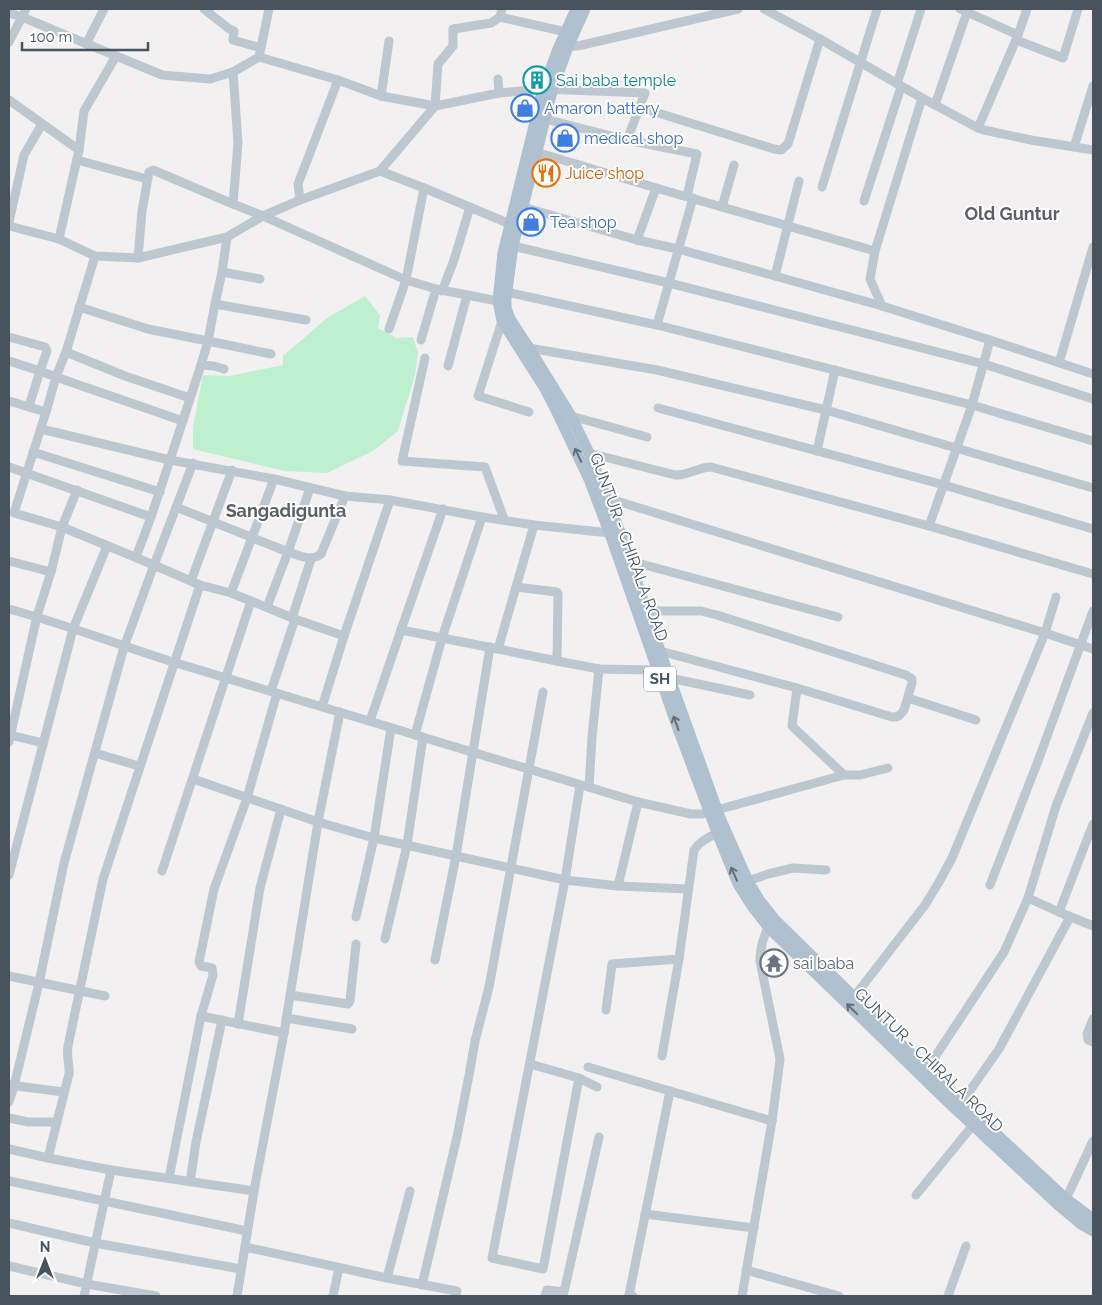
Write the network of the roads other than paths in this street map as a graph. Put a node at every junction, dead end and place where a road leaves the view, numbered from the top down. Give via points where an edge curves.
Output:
1 (104, 9) edge
2 (204, 9) edge
3 (269, 9) edge
4 (576, 9) edge
5 (585, 9) edge
6 (738, 9) edge
7 (764, 9) edge
8 (877, 9) edge
9 (922, 9) edge
10 (1027, 9) edge
11 (1078, 9) edge
12 (720, 10) edge
13 (964, 10) edge
14 (9, 13) edge
15 (24, 13) edge
16 (501, 13) edge
17 (566, 32) junction
18 (1017, 37) junction
19 (820, 39) junction
20 (389, 41) dead end
21 (9, 42) edge
22 (86, 44) junction
23 (563, 48) junction
24 (260, 53) junction
25 (116, 56) junction
26 (860, 63) junction
27 (233, 72) junction
28 (498, 79) dead end
29 (338, 80) junction
30 (899, 85) junction
31 (1093, 86) edge
32 (548, 89) junction
33 (498, 93) junction
34 (382, 96) junction
35 (922, 98) junction
36 (9, 100) edge
37 (934, 105) junction
38 (435, 106) junction
39 (640, 107) junction
40 (544, 119) junction
41 (42, 124) junction
42 (978, 128) junction
43 (627, 140) junction
44 (1074, 147) junction
45 (79, 150) junction
46 (1093, 150) edge
47 (536, 152) junction
48 (77, 160) junction
49 (734, 166) dead end
50 (380, 171) junction
51 (147, 179) junction
52 (799, 181) dead end
53 (822, 187) dead end
54 (424, 188) junction
55 (656, 188) junction
56 (690, 197) junction
57 (300, 200) junction
58 (864, 202) dead end
59 (233, 204) junction
60 (470, 207) junction
61 (523, 207) junction
62 (722, 207) junction
63 (263, 216) junction
64 (9, 224) edge
65 (510, 224) junction
66 (788, 226) junction
67 (228, 237) junction
68 (59, 239) junction
69 (637, 240) junction
70 (513, 246) junction
71 (1093, 247) edge
72 (678, 249) junction
73 (875, 250) junction
74 (95, 256) junction
75 (138, 258) junction
76 (222, 272) junction
77 (775, 276) junction
78 (260, 278) dead end
79 (406, 280) junction
80 (669, 283) junction
81 (439, 290) junction
82 (501, 294) junction
83 (467, 295) junction
84 (216, 304) junction
85 (882, 306) junction
86 (79, 307) junction
87 (306, 320) dead end
88 (502, 321) junction
89 (657, 325) junction
90 (389, 329) dead end
91 (9, 337) edge
92 (421, 340) dead end
93 (990, 340) junction
94 (208, 341) junction
95 (530, 348) junction
96 (66, 352) junction
97 (271, 354) dead end
98 (425, 358) dead end
99 (9, 361) edge
100 (984, 364) junction
101 (1059, 364) junction
102 (200, 365) junction
103 (448, 366) dead end
104 (224, 369) dead end
105 (835, 370) junction
106 (40, 371) junction
107 (1093, 374) edge
108 (56, 376) junction
109 (190, 398) junction
110 (1093, 399) edge
111 (9, 401) edge
112 (972, 405) junction
113 (29, 406) junction
114 (658, 408) dead end
115 (826, 410) junction
116 (46, 412) junction
117 (528, 412) dead end
118 (572, 416) junction
119 (183, 422) junction
120 (41, 429) junction
121 (647, 436) dead end
122 (1093, 441) edge
123 (958, 448) junction
124 (817, 451) junction
125 (33, 452) junction
126 (589, 453) junction
127 (170, 460) junction
128 (193, 463) junction
129 (9, 467) edge
130 (232, 470) junction
131 (27, 473) junction
132 (274, 479) junction
133 (944, 485) junction
134 (310, 488) junction
135 (1093, 488) edge
136 (77, 490) junction
137 (160, 492) junction
138 (345, 496) junction
139 (607, 498) junction
140 (390, 500) junction
141 (176, 507) junction
142 (443, 509) junction
143 (12, 512) edge
144 (151, 517) junction
145 (482, 517) junction
146 (504, 520) junction
147 (213, 522) junction
148 (534, 525) junction
149 (929, 526) junction
150 (62, 527) junction
151 (1093, 530) edge
152 (610, 532) junction
153 (252, 537) junction
154 (107, 546) junction
155 (288, 552) junction
156 (136, 557) junction
157 (312, 559) junction
158 (9, 561) edge
159 (630, 561) junction
160 (154, 565) junction
161 (51, 572) junction
162 (1093, 574) edge
163 (196, 583) junction
164 (516, 587) junction
165 (231, 593) junction
166 (1056, 597) dead end
167 (251, 601) junction
168 (267, 607) junction
169 (9, 609) edge
170 (646, 611) junction
171 (1093, 611) edge
172 (37, 616) junction
173 (838, 617) dead end
174 (293, 619) junction
175 (73, 629) junction
176 (401, 630) junction
177 (1044, 633) junction
178 (344, 636) junction
179 (442, 638) junction
180 (1081, 645) junction
181 (124, 647) junction
182 (494, 648) junction
183 (1093, 649) edge
184 (660, 651) junction
185 (556, 661) junction
186 (174, 662) junction
187 (599, 670) junction
188 (657, 670) junction
189 (226, 678) junction
190 (670, 678) junction
191 (797, 688) junction
192 (274, 692) junction
193 (543, 692) dead end
194 (750, 695) dead end
195 (908, 698) junction
196 (322, 707) junction
197 (340, 712) junction
198 (1093, 713) edge
199 (976, 720) dead end
200 (370, 722) junction
201 (391, 728) junction
202 (419, 736) junction
203 (10, 739) edge
204 (43, 743) junction
205 (474, 752) junction
206 (95, 753) junction
207 (139, 766) junction
208 (888, 768) dead end
209 (528, 769) junction
210 (844, 775) junction
211 (193, 779) junction
212 (585, 786) junction
213 (247, 798) junction
214 (638, 802) junction
215 (281, 809) junction
216 (713, 811) junction
217 (318, 822) junction
218 (1093, 824) edge
219 (717, 833) junction
220 (374, 838) junction
221 (407, 845) junction
222 (456, 856) junction
223 (510, 868) junction
224 (826, 870) dead end
225 (162, 871) dead end
226 (9, 875) edge
227 (565, 880) junction
228 (748, 881) junction
229 (990, 885) dead end
230 (618, 886) junction
231 (688, 889) junction
232 (1028, 898) junction
233 (1059, 912) junction
234 (1070, 917) junction
235 (356, 918) dead end
236 (771, 924) junction
237 (1093, 926) edge
238 (385, 939) dead end
239 (356, 944) dead end
240 (679, 959) junction
241 (435, 960) dead end
242 (9, 976) edge
243 (39, 983) junction
244 (79, 991) junction
245 (290, 995) junction
246 (105, 996) dead end
247 (854, 997) junction
248 (606, 1010) dead end
249 (200, 1016) junction
250 (286, 1018) junction
251 (1093, 1019) edge
252 (222, 1020) junction
253 (238, 1024) junction
254 (352, 1029) dead end
255 (284, 1033) junction
256 (1093, 1042) edge
257 (662, 1056) dead end
258 (530, 1064) junction
259 (588, 1067) dead end
260 (927, 1069) junction
261 (579, 1078) junction
262 (11, 1086) edge
263 (596, 1087) dead end
264 (670, 1091) junction
265 (64, 1092) junction
266 (9, 1102) edge
267 (962, 1102) junction
268 (9, 1118) edge
269 (772, 1121) junction
270 (57, 1122) junction
271 (973, 1125) junction
272 (599, 1137) dead end
273 (1093, 1141) edge
274 (9, 1148) edge
275 (48, 1158) junction
276 (111, 1170) junction
277 (169, 1178) junction
278 (9, 1181) edge
279 (190, 1182) junction
280 (254, 1191) junction
281 (410, 1191) dead end
282 (916, 1195) dead end
283 (1066, 1199) junction
284 (104, 1201) junction
285 (645, 1214) junction
286 (1093, 1219) edge
287 (9, 1223) edge
288 (754, 1228) junction
289 (247, 1231) junction
290 (1093, 1232) edge
291 (96, 1243) junction
292 (966, 1246) dead end
293 (244, 1247) junction
294 (9, 1266) edge
295 (339, 1268) junction
296 (241, 1269) junction
297 (746, 1270) junction
298 (387, 1278) junction
299 (87, 1284) junction
300 (422, 1285) junction
301 (237, 1295) edge
302 (84, 1296) edge
303 (156, 1296) edge
304 (247, 1296) edge
305 (333, 1296) edge
306 (455, 1296) edge
307 (545, 1296) edge
308 (633, 1296) edge
309 (742, 1296) edge
310 (839, 1296) edge
311 (948, 1296) edge

1 - 22 street
2 - 24 street via 234,30 233,40
3 - 24 street
4 - 17 main road, GUNTUR - CHIRALA ROAD / SH
5 - 23 main road, GUNTUR - CHIRALA ROAD / SH
6 - 12 street
7 - 19 street
8 - 26 street
9 - 30 street
10 - 18 street
11 - 18 street via 1064,58
12 - 23 street
13 - 18 street
13 - 37 street
14 - 15 street
15 - 21 street
15 - 22 street
16 - 17 street
16 - 38 street via 491,23 453,29 453,46 438,64
17 - 23 main road, GUNTUR - CHIRALA ROAD / SH
18 - 42 street
19 - 26 street
19 - 39 street via 788,144 781,150
20 - 34 street
22 - 25 street
23 - 32 main road, GUNTUR - CHIRALA ROAD / SH
24 - 27 street
24 - 29 street
25 - 27 street via 162,75 210,79
25 - 45 street via 84,111
26 - 30 street
26 - 53 street
27 - 59 street via 238,144
28 - 33 street
29 - 34 street
29 - 57 street via 298,184
30 - 35 street
30 - 58 street
31 - 44 street
32 - 33 street
32 - 39 street via 645,93
32 - 40 main road, GUNTUR - CHIRALA ROAD / SH
32 - 65 main road, GUNTUR - CHIRALA ROAD / SH
33 - 38 street
34 - 38 street
35 - 37 street
35 - 73 street
36 - 41 street
37 - 42 street
38 - 50 street
39 - 43 street
40 - 43 street
40 - 47 main road, GUNTUR - CHIRALA ROAD / SH
41 - 45 street
41 - 64 street via 24,155
42 - 44 street
43 - 56 street via 697,154
44 - 46 street
45 - 48 street
47 - 55 street
47 - 61 main road, GUNTUR - CHIRALA ROAD / SH
48 - 51 street
48 - 68 street
49 - 62 street
50 - 54 street
50 - 57 street
51 - 59 street via 153,170
51 - 75 street
52 - 66 street
54 - 60 street
54 - 79 street
55 - 56 street
55 - 69 street
56 - 62 street
56 - 72 street
57 - 63 street
59 - 63 street
60 - 65 street
60 - 81 street via 454,260
61 - 69 street
61 - 70 main road, GUNTUR - CHIRALA ROAD / SH
62 - 66 street
63 - 67 street
63 - 79 street
64 - 68 street
65 - 82 main road, GUNTUR - CHIRALA ROAD / SH via 503,253
66 - 73 street
66 - 77 street
67 - 75 street
67 - 76 street
68 - 74 street
69 - 72 street
70 - 80 street
70 - 82 main road, GUNTUR - CHIRALA ROAD / SH
71 - 101 street
72 - 77 street
72 - 80 street
73 - 85 street via 870,278
74 - 75 street
74 - 86 street
76 - 78 street
76 - 84 street
77 - 85 street
79 - 81 street
79 - 90 street
80 - 89 street
80 - 100 street
81 - 83 street
81 - 92 street
82 - 83 street
82 - 88 main road, GUNTUR - CHIRALA ROAD / SH
82 - 89 street
82 - 95 main road, GUNTUR - CHIRALA ROAD / SH via 510,319
83 - 103 street
84 - 87 street
84 - 94 street
85 - 93 street
86 - 94 street via 148,329
86 - 96 street
88 - 117 street via 478,396
152 -> 88 main road, GUNTUR - CHIRALA ROAD / SH via 566,428
89 - 105 street
91 - 106 street via 45,347
93 - 100 street
93 - 101 street
94 - 97 street
94 - 102 street
95 - 115 street via 657,370
95 - 118 main road, GUNTUR - CHIRALA ROAD / SH
96 - 108 street
96 - 109 street
98 - 146 street via 402,461 485,467
99 - 106 street
100 - 110 street
100 - 112 street
101 - 107 street
102 - 104 street
102 - 109 street
105 - 112 street
105 - 115 street
106 - 108 street
106 - 113 street
108 - 116 street
108 - 119 street
109 - 119 street
111 - 113 street
112 - 122 street
112 - 123 street
113 - 116 street
114 - 124 street
115 - 123 street
115 - 124 street
116 - 120 street
118 - 121 street
118 - 126 main road, GUNTUR - CHIRALA ROAD / SH
119 - 127 street
120 - 125 street
120 - 127 street
123 - 133 street
123 - 135 street
124 - 133 street
125 - 131 street
125 - 137 street
126 - 139 main road, GUNTUR - CHIRALA ROAD / SH
126 - 149 street via 675,475 711,467
127 - 128 street
127 - 137 street
128 - 130 street
128 - 141 street
129 - 131 street
130 - 132 street
130 - 147 street
131 - 136 street
131 - 143 street
132 - 134 street
132 - 153 street
133 - 149 street
133 - 151 street
134 - 138 street
134 - 155 street
136 - 144 street
136 - 150 street
137 - 144 street
138 - 140 street
138 - 157 street via 321,554
139 - 159 main road, GUNTUR - CHIRALA ROAD / SH
139 - 177 street
140 - 142 street
140 - 178 street
141 - 147 street
141 - 160 street
142 - 145 street
142 - 176 street
143 - 150 street
144 - 156 street
145 - 146 street
145 - 179 street
146 - 148 street
147 - 153 street
147 - 163 street
148 - 152 street
148 - 164 street
149 - 162 street
150 - 154 street
150 - 161 street
152 - 188 main road, GUNTUR - CHIRALA ROAD / SH
153 - 155 street
153 - 165 street
154 - 156 street
154 - 175 street
155 - 157 street
155 - 168 street
156 - 160 street
157 - 174 street
158 - 161 street
159 - 170 main road, GUNTUR - CHIRALA ROAD / SH
159 - 173 street
160 - 163 street
160 - 181 street
161 - 172 street
163 - 165 street
163 - 186 street
164 - 182 street
164 - 185 street via 557,592
165 - 167 street
166 - 177 street
167 - 168 street
167 - 189 street
168 - 174 street
169 - 172 street
170 - 184 main road, GUNTUR - CHIRALA ROAD / SH
170 - 195 street via 707,612 906,675 912,679
171 - 180 street
172 - 175 street
172 - 203 street
174 - 178 street
174 - 192 street
175 - 181 street
175 - 204 street
176 - 179 street
176 - 200 street
177 - 180 street
177 - 247 street via 952,858 925,905
178 - 196 street
179 - 182 street
179 - 202 street
180 - 183 street
180 - 229 street
181 - 186 street
181 - 206 street
182 - 185 street
182 - 205 street
184 - 190 main road, GUNTUR - CHIRALA ROAD / SH
184 - 191 street
185 - 187 street
186 - 189 street
186 - 207 street
187 - 188 street
187 - 212 street
216 -> 188 main road, GUNTUR - CHIRALA ROAD / SH
189 - 192 street
189 - 211 street
190 - 194 street
190 - 216 main road, GUNTUR - CHIRALA ROAD / SH
191 - 195 street via 892,717 901,714
191 - 210 street via 792,726
192 - 196 street
192 - 213 street
193 - 209 street
195 - 199 street
196 - 197 street
197 - 200 street
197 - 217 street
198 - 232 street via 1048,828
200 - 201 street
201 - 202 street
201 - 220 street
202 - 205 street
202 - 221 street
203 - 204 street
204 - 226 street
205 - 209 street
205 - 222 street
206 - 207 street
206 - 243 street via 64,863
207 - 244 street via 103,879
208 - 210 street via 860,775
209 - 212 street
209 - 223 street
210 - 216 street
211 - 213 street
211 - 225 street
212 - 214 street
212 - 227 street
213 - 215 street
213 - 249 street via 215,887 199,958 199,964 213,971
214 - 216 street via 691,814
214 - 230 street
215 - 217 street
215 - 253 street via 258,900
216 - 219 main road, GUNTUR - CHIRALA ROAD / SH
216 - 228 main road, GUNTUR - CHIRALA ROAD / SH
217 - 220 street
217 - 245 street
218 - 233 street
219 - 231 street via 694,850
236 -> 219 main road, GUNTUR - CHIRALA ROAD / SH via 752,906 742,890
220 - 221 street
220 - 235 street
221 - 222 street
221 - 238 street
222 - 223 street
222 - 241 street
223 - 227 street
223 - 300 street via 457,1138
224 - 228 street via 793,868
227 - 230 street
227 - 258 street
228 - 236 main road, GUNTUR - CHIRALA ROAD / SH
230 - 231 street
231 - 240 street
232 - 233 street
232 - 260 street via 1004,952
233 - 234 street
234 - 237 street
234 - 267 street via 999,1049
236 - 247 main road, GUNTUR - CHIRALA ROAD / SH
236 - 269 street via 760,960 780,1059
271 -> 236 main road, GUNTUR - CHIRALA ROAD / SH
239 - 245 street via 348,1004
240 - 248 street via 612,964
240 - 257 street
242 - 243 street
243 - 244 street
243 - 262 street
244 - 246 street
244 - 265 street via 68,1046 70,1070
245 - 250 street
247 - 260 main road, GUNTUR - CHIRALA ROAD / SH
249 - 252 street
249 - 277 street
250 - 254 street
250 - 255 street
251 - 256 street via 1087,1034 1088,1040
252 - 253 street
252 - 279 street
253 - 255 street
255 - 280 street
258 - 261 street
258 - 261 street via 492,1258 543,1269
259 - 264 street
260 - 267 main road, GUNTUR - CHIRALA ROAD / SH
261 - 263 street
262 - 265 street
262 - 266 street
264 - 269 street
264 - 285 street
265 - 270 street
267 - 283 main road, GUNTUR - CHIRALA ROAD / SH
268 - 270 street
269 - 288 street
270 - 275 street
271 - 282 street
271 - 290 main road, GUNTUR - CHIRALA ROAD / SH via 1056,1203
272 - 307 street via 564,1292 547,1290
273 - 283 street
274 - 275 street
275 - 276 street
276 - 277 street
276 - 284 street
277 - 279 street
278 - 284 street
279 - 280 street
280 - 289 street
281 - 298 street
283 - 286 main road, GUNTUR - CHIRALA ROAD / SH
284 - 289 street
284 - 291 street
285 - 288 street
285 - 308 street via 629,1295
287 - 291 street
288 - 297 street
289 - 293 street
291 - 296 street
291 - 299 street
292 - 311 street
293 - 295 street
293 - 296 street
294 - 299 street
295 - 298 street
295 - 305 street
296 - 301 street
297 - 309 street
297 - 310 street
298 - 300 street
299 - 302 street
299 - 303 street
300 - 306 street via 457,1291
301 - 304 street

